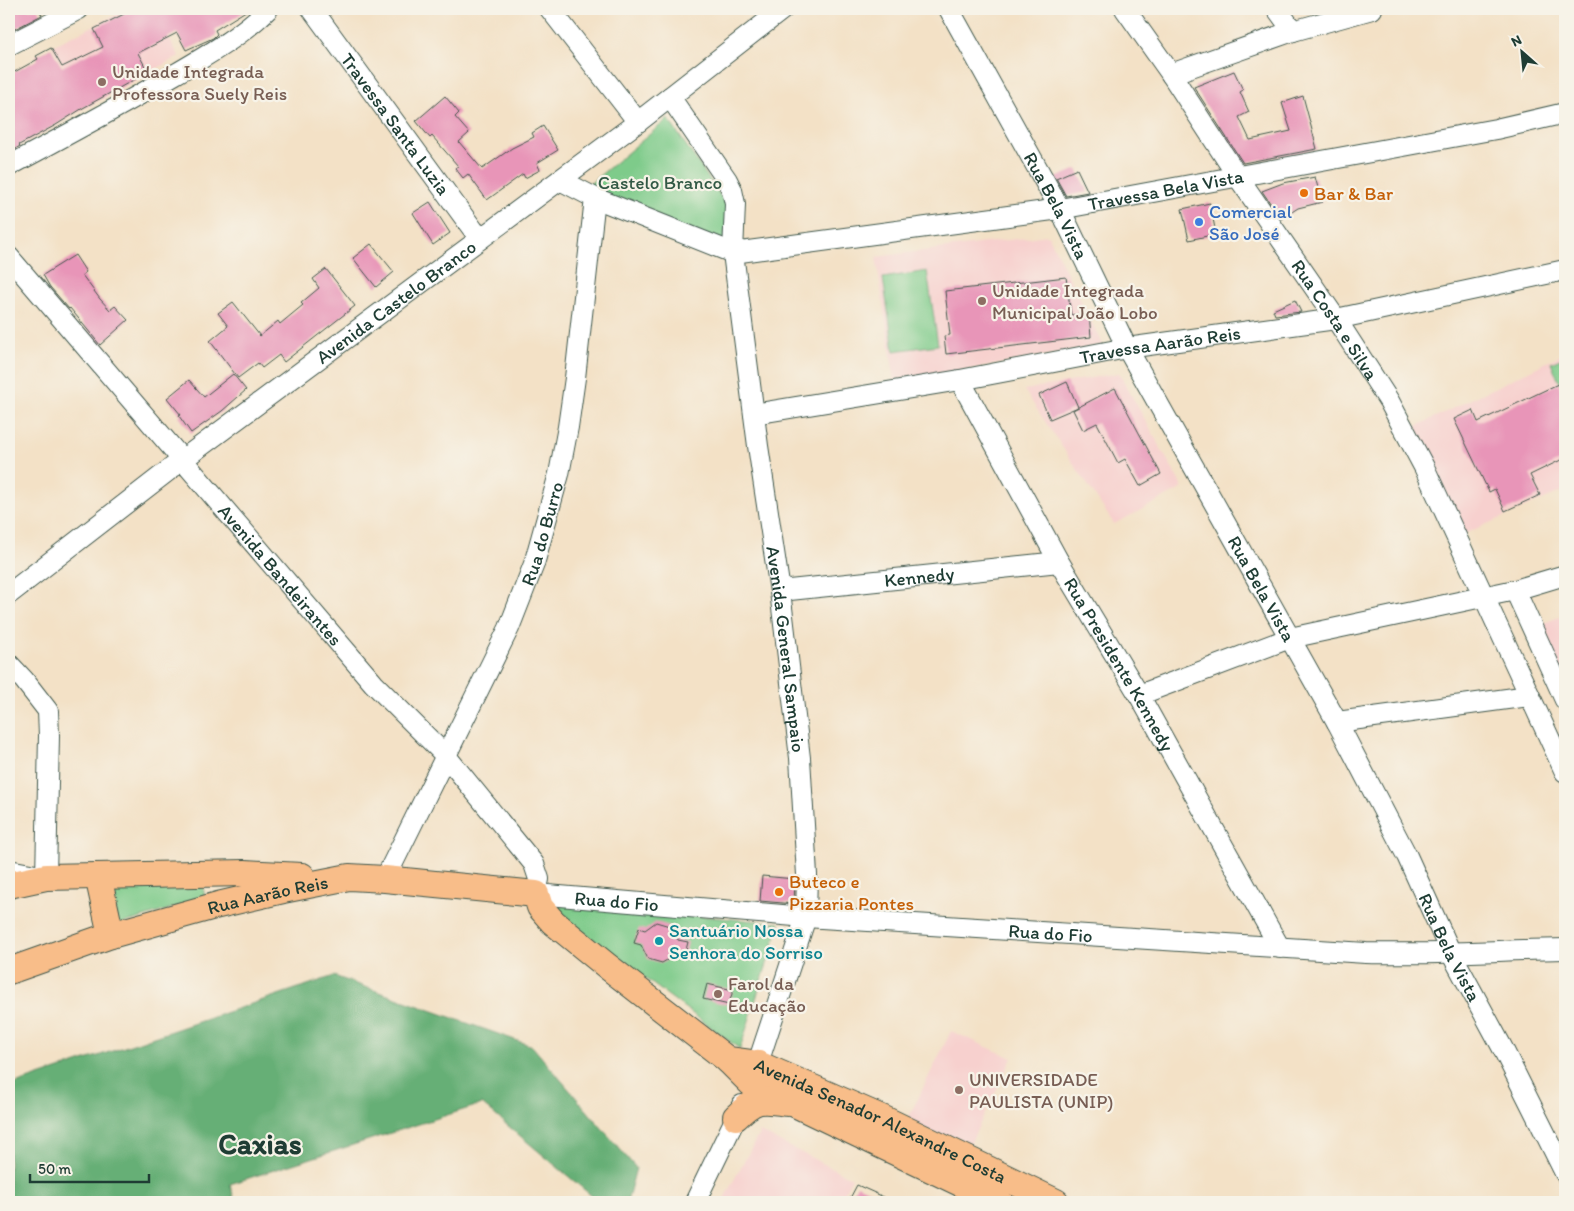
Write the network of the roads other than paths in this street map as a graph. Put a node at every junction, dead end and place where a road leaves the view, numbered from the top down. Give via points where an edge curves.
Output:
1 (268, 9) edge
2 (312, 9) edge
3 (550, 9) edge
4 (783, 9) edge
5 (949, 9) edge
6 (1125, 9) edge
7 (1278, 9) edge
8 (1372, 9) edge
9 (72, 10) edge
10 (1293, 31) junction
11 (9, 45) edge
12 (1172, 74) junction
13 (670, 97) junction
14 (1565, 113) edge
15 (638, 122) junction
16 (9, 166) edge
17 (1238, 177) junction
18 (560, 180) junction
19 (595, 198) junction
20 (1060, 210) junction
21 (480, 239) junction
22 (733, 253) junction
23 (9, 257) edge
24 (1565, 270) edge
25 (1336, 319) junction
26 (1127, 348) junction
27 (960, 380) junction
28 (754, 414) junction
29 (182, 460) junction
30 (1059, 562) junction
31 (1565, 575) edge
32 (1515, 590) junction
33 (780, 591) junction
34 (9, 594) edge
35 (1485, 596) junction
36 (1290, 638) junction
37 (9, 664) edge
38 (1139, 695) junction
39 (1529, 696) junction
40 (1565, 700) edge
41 (1337, 722) junction
42 (1559, 744) edge
43 (446, 756) junction
44 (1565, 772) edge
45 (9, 870) edge
46 (98, 876) junction
47 (46, 877) junction
48 (350, 877) junction
49 (385, 879) junction
50 (9, 885) edge
51 (536, 894) junction
52 (806, 917) junction
53 (111, 935) junction
54 (1280, 948) junction
55 (1565, 949) edge
56 (1450, 951) junction
57 (9, 971) edge
58 (755, 1073) junction
59 (796, 1104) junction
60 (736, 1117) junction
61 (1565, 1173) edge
62 (695, 1202) edge
63 (1000, 1202) edge
64 (1056, 1202) edge

1 - 16 street via 238,34 192,64
2 - 21 street, Travessa Santa Luzia
3 - 15 street
4 - 13 street, Avenida Castelo Branco
5 - 20 street, Rua Bela Vista
6 - 12 street, Rua Costa e Silva
7 - 10 street
8 - 10 street
9 - 11 street
10 - 12 street
12 - 17 street, Rua Costa e Silva
13 - 15 street, Avenida Castelo Branco
13 - 22 street, Avenida General Sampaio via 732,190 735,204
14 - 17 street, Travessa Bela Vista
15 - 18 street, Avenida Castelo Branco
17 - 20 street, Travessa Bela Vista
17 - 25 street, Rua Costa e Silva
18 - 19 street
18 - 21 street, Avenida Castelo Branco
19 - 22 street, Travessa Bela Vista
19 - 43 street, Rua do Burro via 575,378 559,474 534,564 509,628
20 - 22 street, Travessa Bela Vista
20 - 26 street, Rua Bela Vista
21 - 29 street, Avenida Castelo Branco
22 - 28 street, Avenida General Sampaio
23 - 29 street, Avenida Bandeirantes
24 - 25 street, Travessa Aarão Reis
25 - 26 street, Travessa Aarão Reis
25 - 35 street, Rua Costa e Silva via 1407,433
26 - 27 street, Travessa Aarão Reis
26 - 36 street, Rua Bela Vista
27 - 28 street, Travessa Aarão Reis
27 - 30 street, Rua Presidente Kennedy
28 - 33 street, Avenida General Sampaio
29 - 34 street, Avenida Castelo Branco
29 - 43 street, Avenida Bandeirantes via 374,684
30 - 33 street, Kennedy
30 - 38 street, Rua Presidente Kennedy
31 - 32 street
32 - 35 street
32 - 40 street
33 - 52 street, Avenida General Sampaio via 800,758 808,875
35 - 36 street
35 - 39 street
36 - 38 street
36 - 41 street, Rua Bela Vista
37 - 47 street via 48,712
38 - 54 street, Rua Presidente Kennedy
39 - 41 street
39 - 42 street
41 - 56 street, Rua Bela Vista via 1407,856
42 - 44 street
43 - 49 street, Rua do Burro
43 - 51 street, Avenida Bandeirantes via 534,864 539,878
45 - 47 street
46 - 47 main road
46 - 48 main road via 245,873
46 - 53 main road
47 - 50 main road
48 - 49 main road, Rua Aarão Reis
48 - 53 main road, Rua Aarão Reis via 242,899
49 - 51 main road, Rua Aarão Reis
51 - 52 street, Rua do Fio
51 - 58 main road, Avenida Senador Alexandre Costa via 540,907 553,922 728,1060
52 - 54 street, Rua do Fio
52 - 58 street, Avenida General Sampaio
53 - 57 main road, Rua Aarão Reis
54 - 56 street, Rua do Fio via 1410,954
55 - 56 street, Rua do Fio
56 - 61 street, Rua Bela Vista
58 - 59 main road, Avenida Senador Alexandre Costa
58 - 60 street, Avenida General Sampaio
58 - 64 main road, Avenida Senador Alexandre Costa via 884,1119
59 - 60 main road via 760,1100
59 - 63 main road, Avenida Senador Alexandre Costa
60 - 62 street, Avenida General Sampaio

